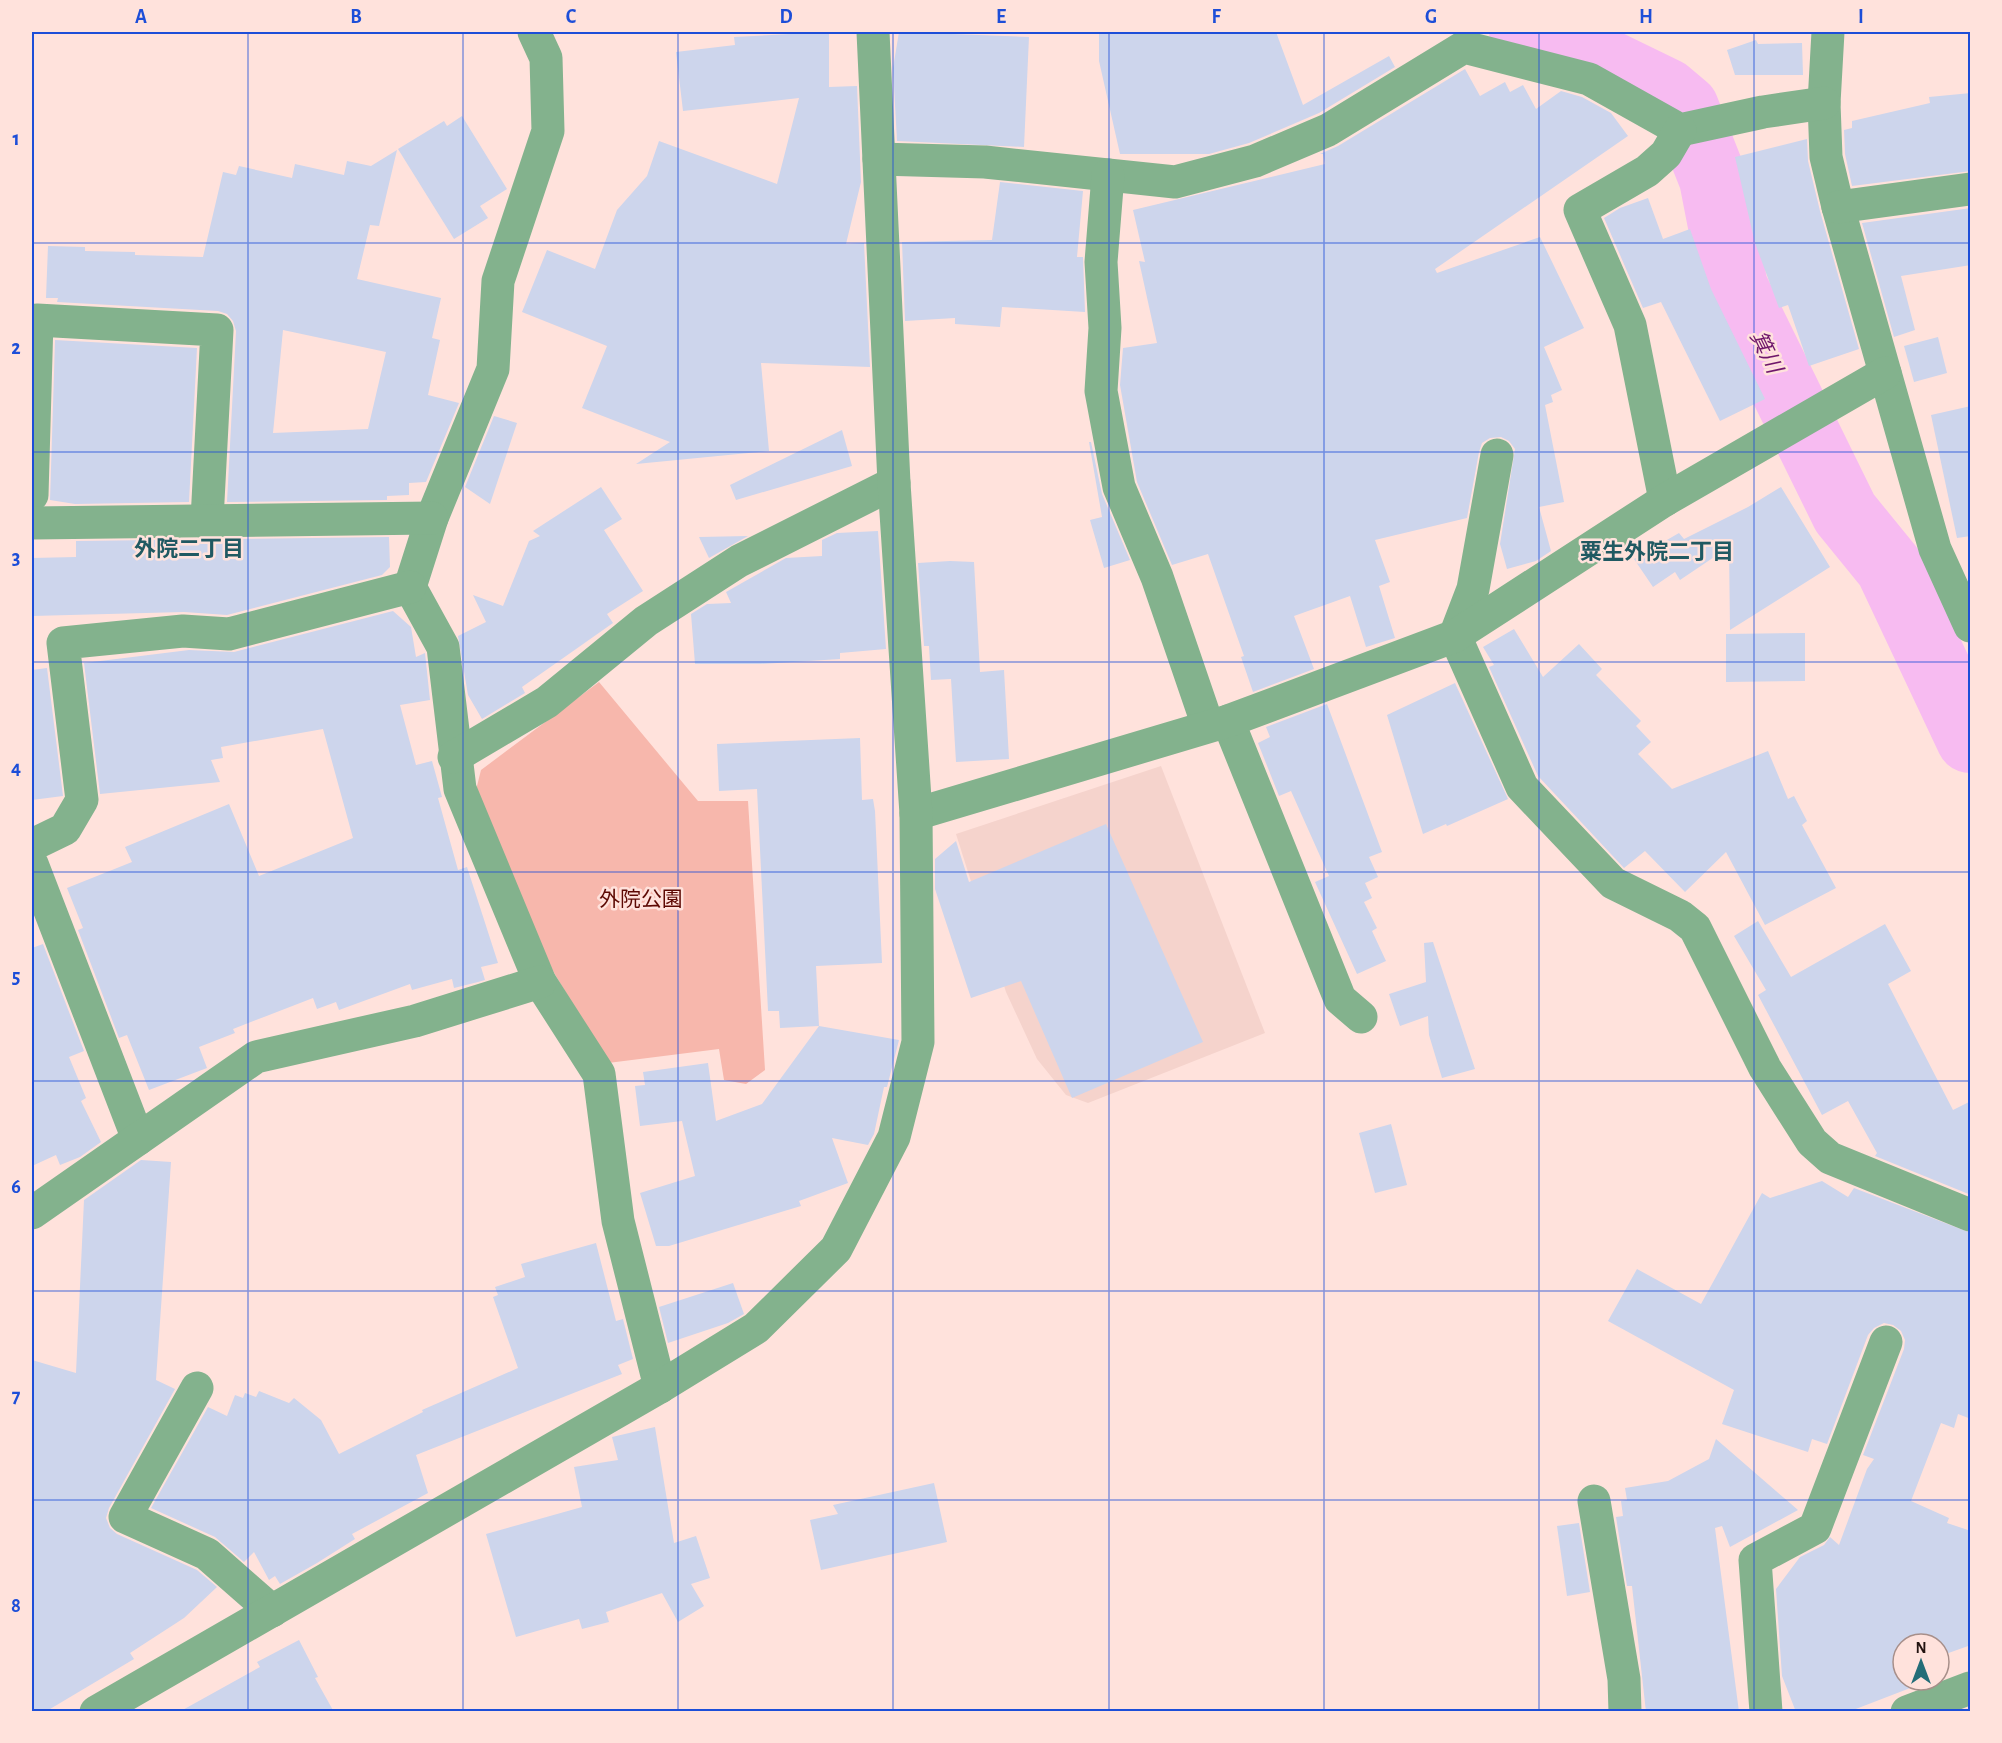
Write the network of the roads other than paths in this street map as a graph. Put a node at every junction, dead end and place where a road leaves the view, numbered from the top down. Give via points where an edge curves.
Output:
1 (534, 32) edge
2 (873, 32) edge
3 (1828, 32) edge
4 (1824, 104) junction
5 (1693, 126) junction
6 (879, 159) junction
7 (1108, 175) junction
8 (1971, 189) edge
9 (1838, 207) junction
10 (1885, 373) junction
11 (1497, 455) dead end
12 (894, 483) junction
13 (32, 495) edge
14 (1665, 500) junction
15 (432, 518) junction
16 (207, 520) junction
17 (32, 523) edge
18 (410, 587) junction
19 (1971, 626) edge
20 (1455, 636) junction
21 (1218, 724) junction
22 (454, 757) junction
23 (916, 814) junction
24 (32, 845) edge
25 (32, 864) edge
26 (540, 982) junction
27 (1361, 1017) dead end
28 (138, 1139) junction
29 (32, 1213) edge
30 (1971, 1215) edge
31 (1886, 1342) dead end
32 (660, 1387) junction
33 (196, 1388) dead end
34 (1594, 1501) dead end
35 (272, 1611) junction
36 (1971, 1688) edge
37 (96, 1712) edge
38 (1625, 1712) edge
39 (1766, 1712) edge
40 (1907, 1712) edge

1 - 15 street via 546,58 548,131 498,281 493,369
2 - 6 street
3 - 4 street
4 - 5 street
4 - 9 street via 1826,157
5 - 7 street via 1589,79 1464,47 1328,130 1255,161 1175,182
5 - 14 street via 1647,171 1580,210 1630,325
6 - 7 street via 985,162
6 - 12 street
7 - 21 street via 1101,262 1106,328 1101,391 1119,487
8 - 9 street
9 - 10 street
10 - 14 street
10 - 19 street via 1935,549
11 - 20 street via 1473,589
12 - 22 street via 739,561 646,621 547,702
12 - 23 street
13 - 16 street via 37,320 216,330
14 - 20 street
15 - 16 street
15 - 18 street
16 - 17 street
18 - 22 street via 443,648
18 - 24 street via 229,634 183,631 63,643 82,800 65,830
20 - 21 street
20 - 30 street via 1522,787 1613,883 1680,916 1695,928 1765,1068 1812,1142 1830,1158
21 - 23 street
21 - 27 street via 1340,999
22 - 26 street via 460,789
23 - 32 street via 918,1042 894,1137 836,1249 756,1328
25 - 28 street
26 - 28 street via 415,1021 256,1057
26 - 32 street via 599,1074 618,1221
28 - 29 street
31 - 39 street via 1815,1528 1755,1560
32 - 35 street
33 - 35 street via 125,1517 207,1554
34 - 38 street via 1624,1679
35 - 37 street
36 - 40 street

